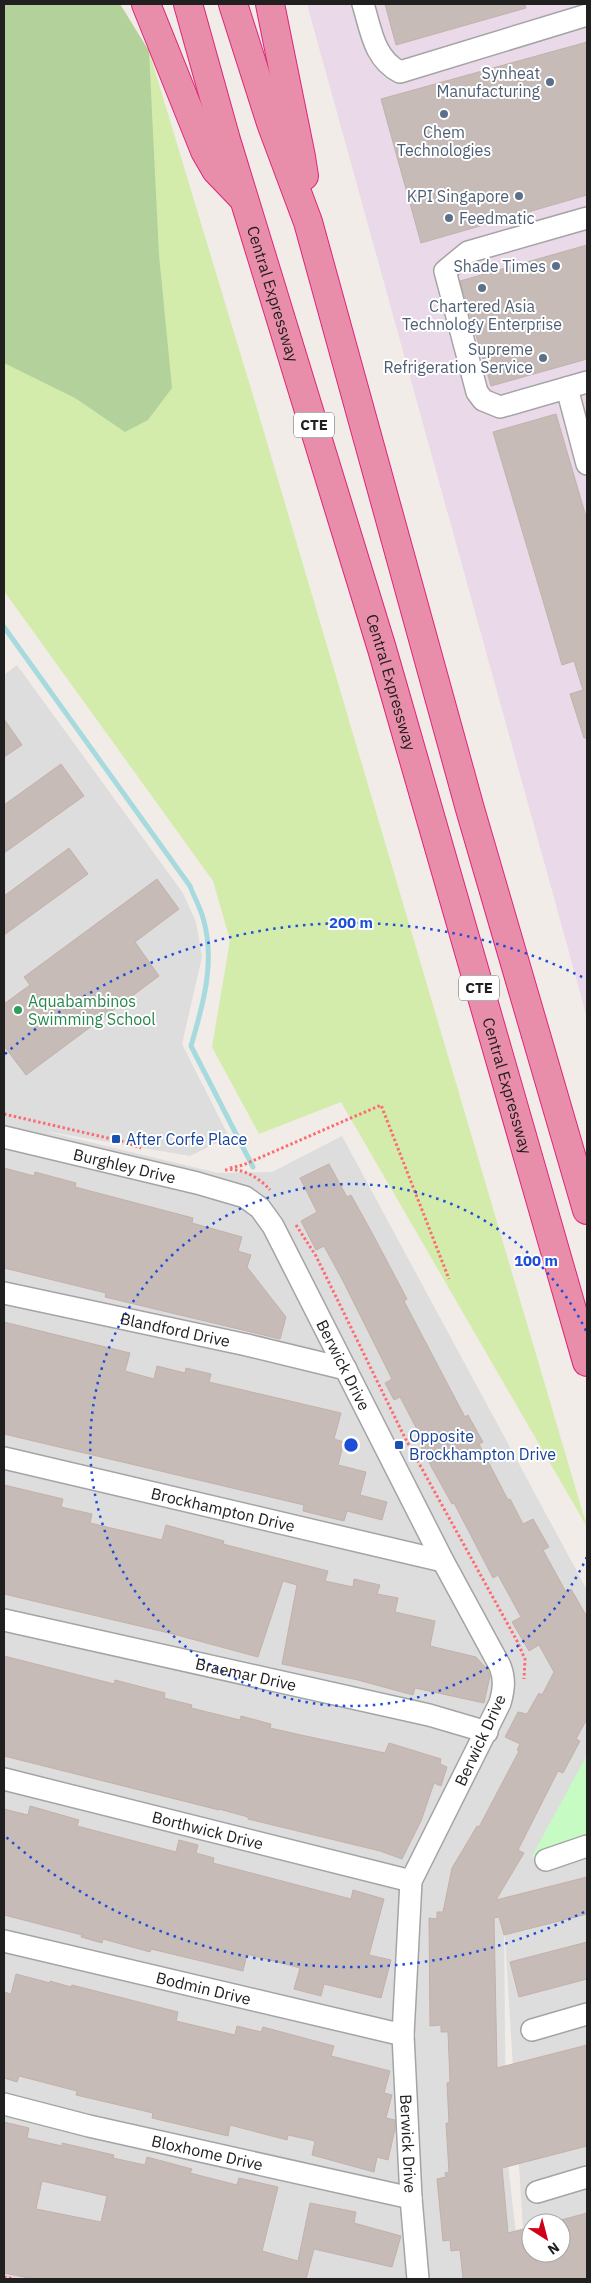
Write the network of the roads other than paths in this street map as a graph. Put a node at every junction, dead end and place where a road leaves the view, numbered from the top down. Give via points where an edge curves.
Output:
1 (146, 4) edge
2 (188, 4) edge
3 (233, 4) edge
4 (270, 4) edge
5 (363, 4) edge
6 (587, 15) edge
7 (246, 201) junction
8 (587, 218) edge
9 (308, 222) junction
10 (587, 382) edge
11 (567, 388) junction
12 (587, 464) edge
13 (4, 1137) edge
14 (245, 1197) joint
15 (587, 1210) edge
16 (4, 1293) edge
17 (587, 1362) edge
18 (346, 1369) junction
19 (4, 1458) edge
20 (444, 1561) junction
21 (4, 1620) edge
22 (487, 1732) junction
23 (4, 1779) edge
24 (587, 1846) edge
25 (546, 1860) dead end
26 (411, 1881) junction
27 (4, 1941) edge
28 (587, 2014) edge
29 (532, 2030) dead end
30 (403, 2035) junction
31 (4, 2104) edge
32 (587, 2177) edge
33 (536, 2192) dead end
34 (411, 2198) junction
35 (418, 2279) edge

1 - 7 highway via 205,151 216,170
2 - 7 highway, Central Expressway / CTE
3 - 9 highway, CTE via 271,123
4 - 9 highway via 302,157
5 - 6 street via 377,51 388,66 400,72
7 - 17 highway, Central Expressway / CTE via 382,649
8 - 11 street via 468,252 445,271 477,392 483,400 500,407
9 - 15 highway, CTE via 467,800
10 - 11 street
11 - 12 street
13 - 14 street, Burghley Drive
14 - 18 street, Berwick Drive via 260,1208 273,1226
16 - 18 street, Blandford Drive via 247,1344
18 - 20 street, Berwick Drive
19 - 20 street, Brockhampton Drive
20 - 22 street, Berwick Drive via 504,1676 504,1690
21 - 22 street, Braemar Drive via 419,1713
22 - 26 street, Berwick Drive
23 - 26 street, Borthwick Drive
24 - 25 street
26 - 30 street, Berwick Drive
27 - 30 street, Bodmin Drive
28 - 29 street
30 - 34 street, Berwick Drive
31 - 34 street, Bloxhome Drive via 88,2126
32 - 33 street
34 - 35 street, Berwick Drive

